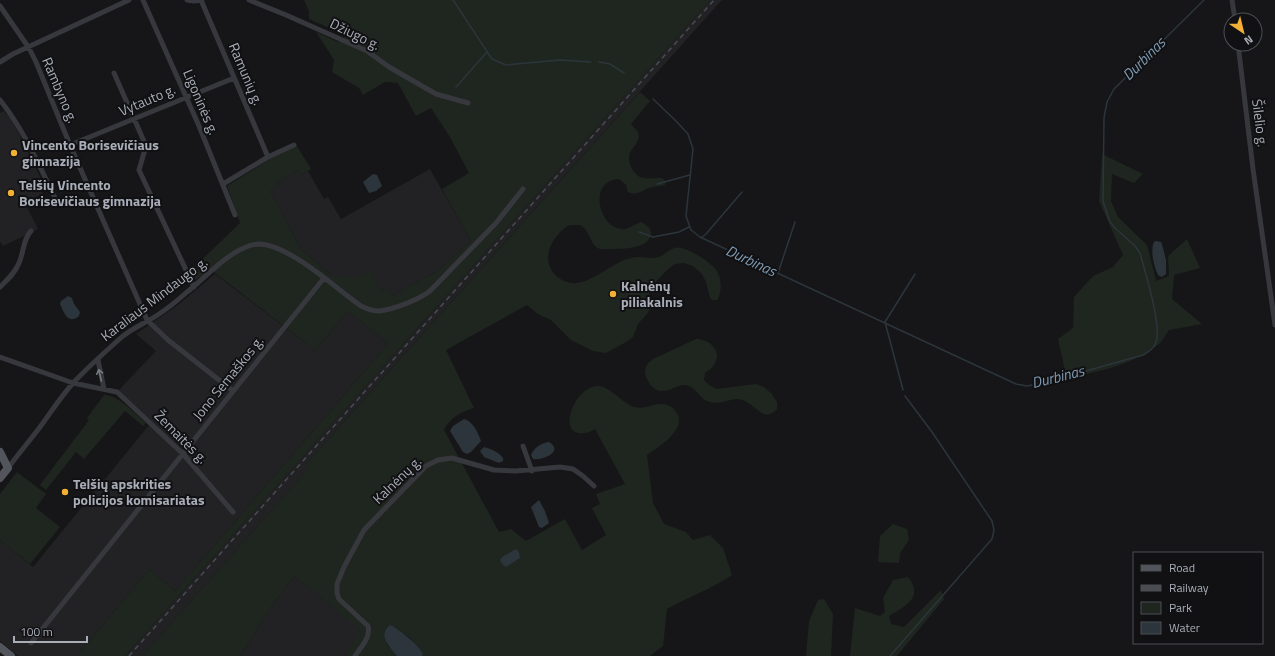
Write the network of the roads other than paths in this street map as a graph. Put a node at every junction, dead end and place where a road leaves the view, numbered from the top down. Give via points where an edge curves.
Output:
1 (130, 0) edge
2 (143, 0) edge
3 (187, 0) edge
4 (202, 0) edge
5 (249, 0) edge
6 (1232, 0) edge
7 (0, 6) edge
8 (1234, 12) edge
9 (29, 48) junction
10 (1239, 52) edge
11 (0, 62) edge
12 (114, 73) dead end
13 (234, 78) junction
14 (186, 97) junction
15 (0, 100) edge
16 (468, 103) dead end
17 (134, 119) junction
18 (70, 145) junction
19 (294, 145) dead end
20 (268, 157) junction
21 (223, 184) junction
22 (523, 189) dead end
23 (64, 204) dead end
24 (235, 215) dead end
25 (32, 231) dead end
26 (324, 278) junction
27 (0, 287) edge
28 (194, 287) junction
29 (147, 320) junction
30 (1275, 324) edge
31 (0, 357) edge
32 (98, 360) junction
33 (73, 383) junction
34 (104, 389) junction
35 (233, 391) junction
36 (523, 446) dead end
37 (0, 452) edge
38 (183, 454) junction
39 (8, 468) junction
40 (532, 470) junction
41 (0, 478) edge
42 (594, 486) dead end
43 (233, 512) dead end
44 (31, 643) dead end
45 (0, 647) edge
46 (11, 656) edge
47 (355, 656) edge

1 - 9 street
2 - 14 street, Ligoninės g.
3 - 4 street
4 - 13 street, Ramunių g.
5 - 16 street, Džiugo g. via 367,51 436,94
6 - 8 street
7 - 9 street, Rambyno g.
9 - 11 street
9 - 18 street, Rambyno g.
10 - 30 street, Šilelio g.
12 - 17 street
13 - 14 street, Vytauto g.
13 - 20 street, Ramunių g.
14 - 17 street, Vytauto g.
14 - 21 street, Ligoninės g.
15 - 23 street via 14,117 56,200
17 - 18 street, Vytauto g.
17 - 28 street via 146,146 139,170
18 - 29 street, Rambyno g.
19 - 20 street
20 - 21 street
21 - 24 street, Ligoninės g.
22 - 26 street, Karaliaus Mindaugo g. via 487,233 422,297 386,310 370,310
25 - 27 street via 27,235 16,270
26 - 28 street, Karaliaus Mindaugo g. via 278,249 257,244 247,246 227,258
26 - 35 street, Jono Semaškos g.
28 - 29 street, Karaliaus Mindaugo g.
29 - 32 street, Karaliaus Mindaugo g. via 127,333
29 - 35 street via 168,340
31 - 33 street, Žemaitės g.
32 - 33 street, Karaliaus Mindaugo g.
34 -> 32 street
33 - 34 street, Žemaitės g.
33 - 39 street, Karaliaus Mindaugo g.
34 - 38 street, Žemaitės g. via 117,392
35 - 38 street, Jono Semaškos g.
36 - 40 street
37 - 39 main road
38 - 43 street, Žemaitės g.
38 - 44 street, Jono Semaškos g.
39 - 41 main road, Karaliaus Mindaugo g.
40 - 42 street, Kalnėnų g. via 560,467 573,469
40 - 47 street, Kalnėnų g. via 494,470 452,458 438,460 426,466 364,530 344,567 336,593 339,599 368,626 368,637
45 - 46 main road

